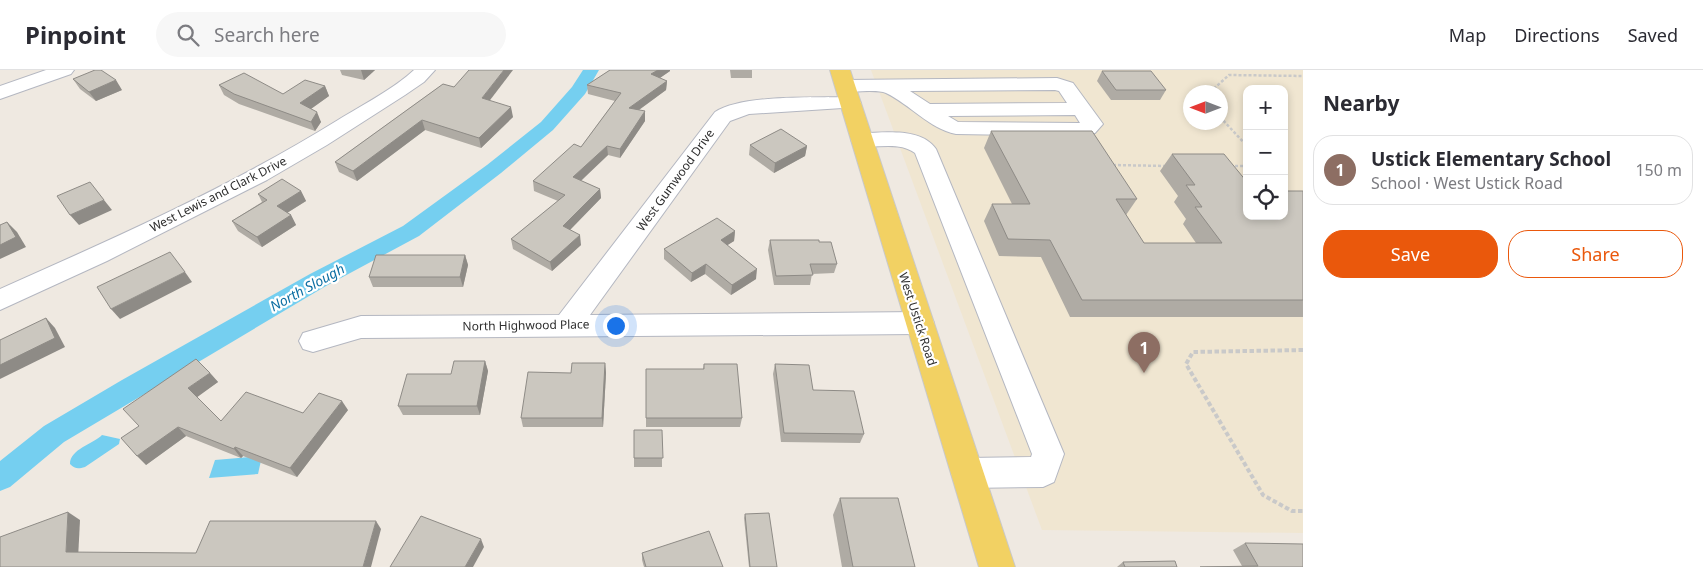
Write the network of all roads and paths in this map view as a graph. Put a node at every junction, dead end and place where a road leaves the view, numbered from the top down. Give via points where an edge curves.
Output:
1 (64, 70) edge
2 (425, 70) edge
3 (1303, 76) edge
4 (1218, 85) edge
5 (889, 86) junction
6 (846, 87) edge
7 (0, 93) edge
8 (1228, 126) edge
9 (862, 140) junction
10 (1243, 142) edge
11 (0, 300) edge
12 (920, 323) junction
13 (567, 324) junction
14 (313, 341) dead end
15 (1303, 350) edge
16 (967, 473) junction
17 (1303, 511) edge
18 (997, 567) edge

1 - 7 street
2 - 11 street, West Lewis and Clark Drive via 354,119 260,174
3 - 4 path via 1229,75
5 - 5 street, West Gumwood Drive via 956,128 1077,130 1092,124 1066,87 1057,84
5 - 6 street, West Gumwood Drive
6 - 9 main road, West Ustick Road
6 - 13 street, West Gumwood Drive via 804,106 728,112 715,123 703,144
8 - 10 path
9 - 12 main road, West Ustick Road
9 - 16 street via 908,140 925,149 1048,454 1043,472
12 - 13 street, North Highwood Place
12 - 16 main road, West Ustick Road
13 - 14 street, North Highwood Place via 361,327
15 - 17 path via 1193,352 1186,364 1263,495 1292,511
16 - 18 main road, West Ustick Road

